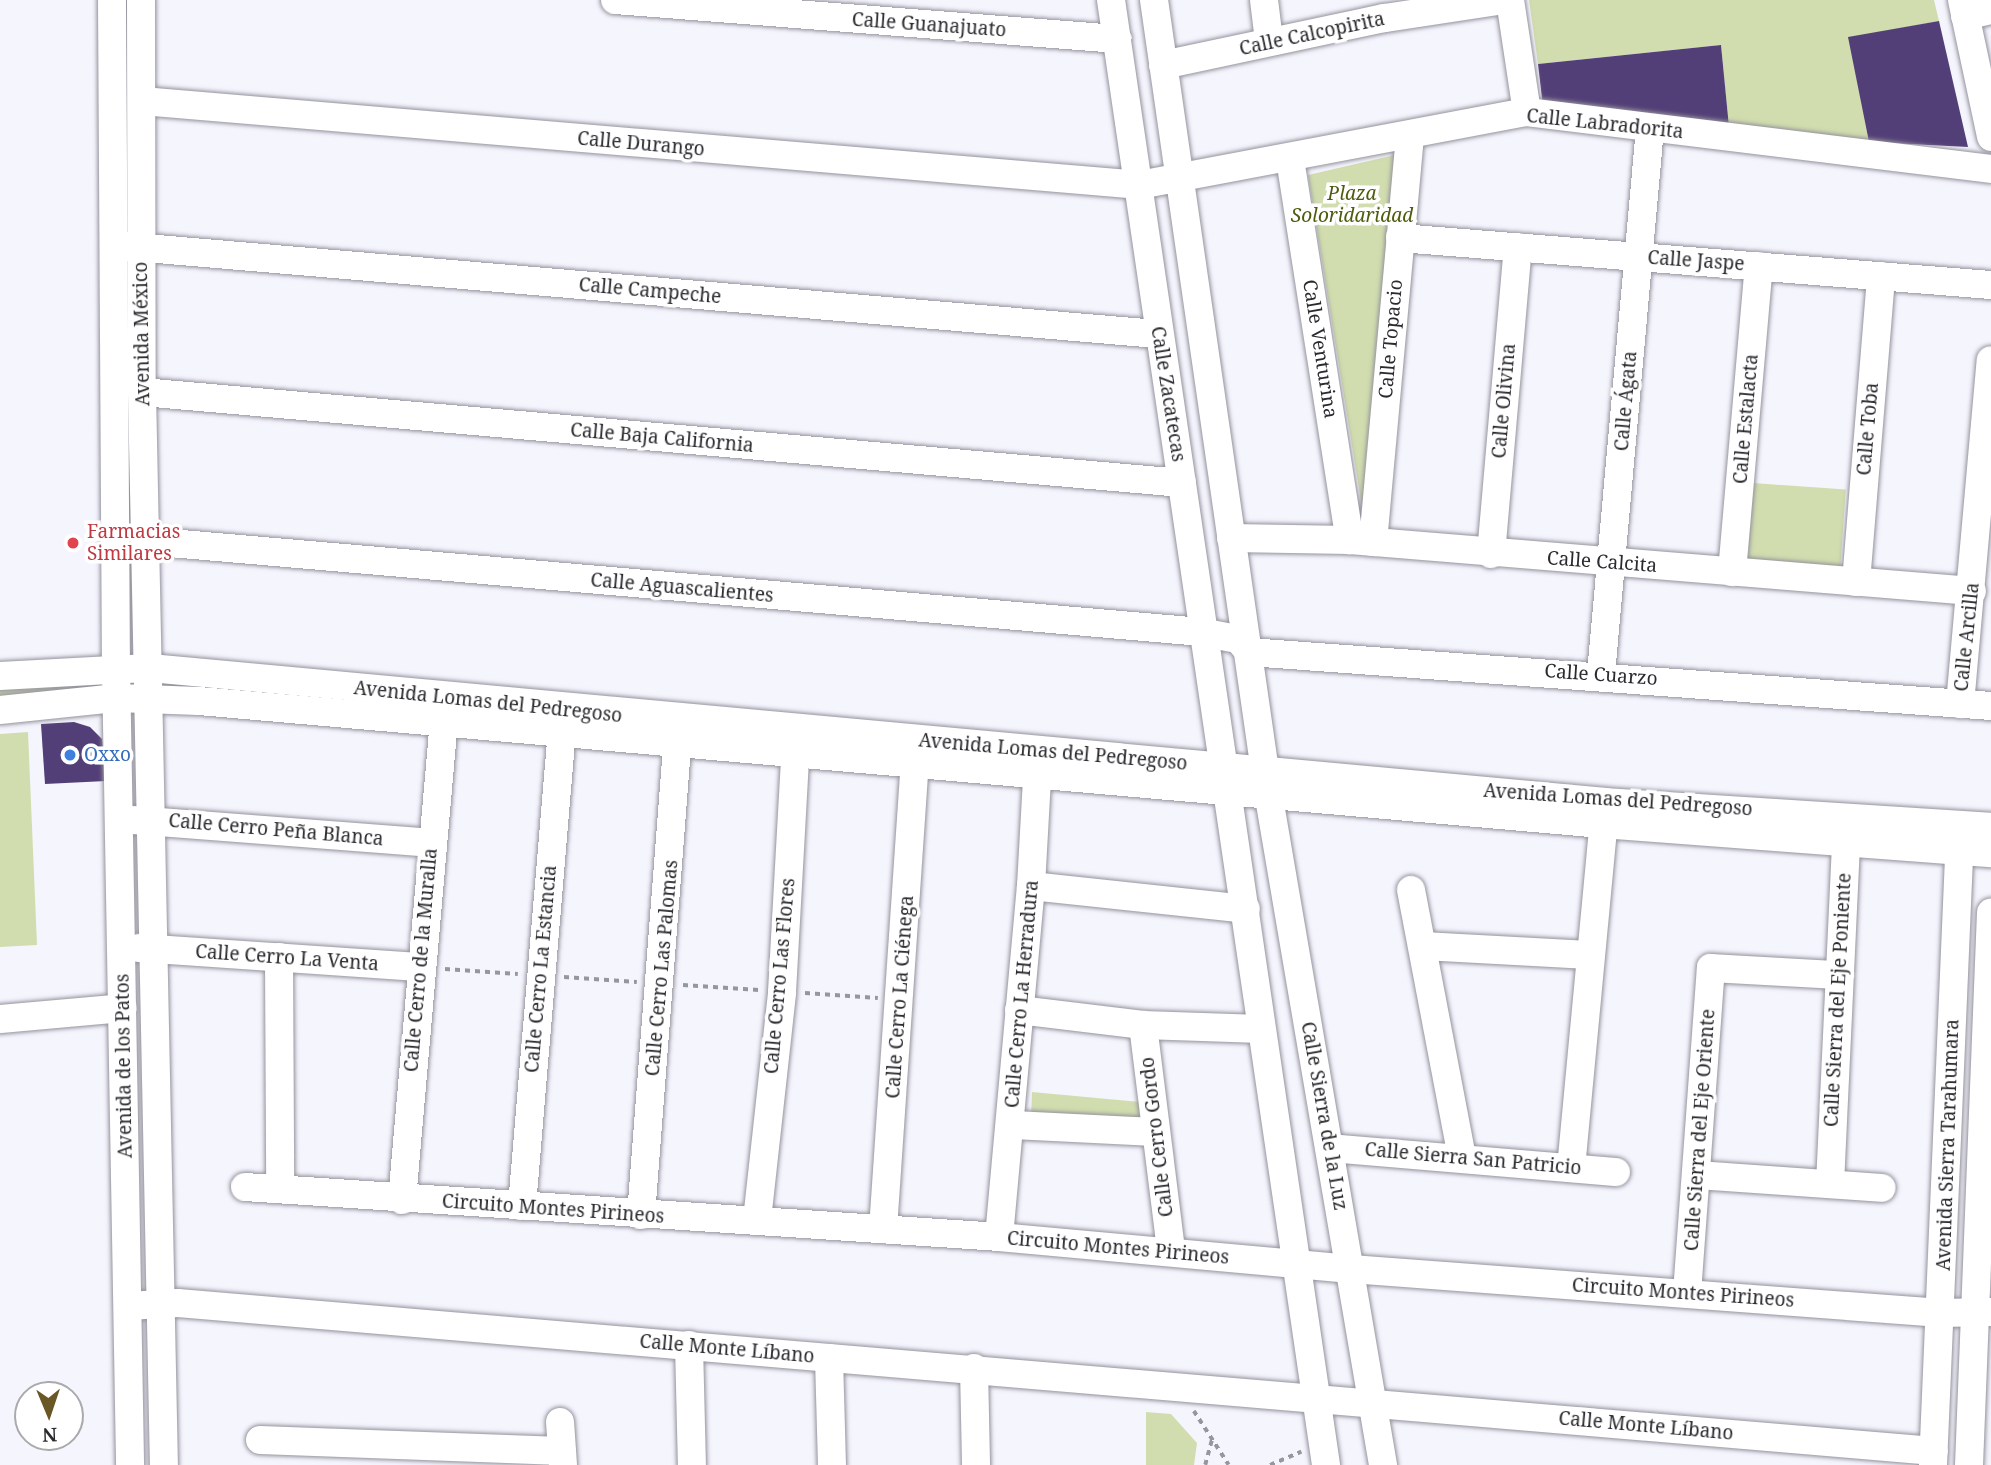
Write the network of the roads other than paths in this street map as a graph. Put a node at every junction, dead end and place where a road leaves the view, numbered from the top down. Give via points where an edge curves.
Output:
1 (112, 0) edge
2 (141, 0) edge
3 (615, 0) edge
4 (1111, 0) edge
5 (1154, 0) edge
6 (1264, 0) edge
7 (1504, 0) edge
8 (1510, 0) edge
9 (1972, 8) edge
10 (1384, 9) edge
11 (1117, 39) junction
12 (1269, 41) junction
13 (1163, 65) junction
14 (142, 102) junction
15 (1527, 112) junction
16 (1650, 128) junction
17 (1410, 136) junction
18 (1991, 137) edge
19 (1290, 159) junction
20 (1991, 169) edge
21 (1160, 184) junction
22 (1400, 238) junction
23 (128, 246) junction
24 (1518, 247) junction
25 (1640, 257) junction
26 (1759, 266) junction
27 (1881, 276) junction
28 (1991, 285) edge
29 (1158, 334) junction
30 (1991, 360) edge
31 (142, 392) junction
32 (1988, 400) edge
33 (1182, 483) junction
34 (1231, 538) junction
35 (147, 541) junction
36 (1361, 541) junction
37 (1491, 554) junction
38 (1611, 563) junction
39 (1732, 572) junction
40 (1856, 582) junction
41 (1972, 591) junction
42 (1226, 639) junction
43 (116, 667) junction
44 (150, 668) junction
45 (1601, 674) junction
46 (0, 676) edge
47 (117, 698) junction
48 (151, 698) junction
49 (1960, 704) junction
50 (1991, 706) edge
51 (445, 709) junction
52 (0, 710) edge
53 (563, 720) junction
54 (679, 732) junction
55 (796, 743) junction
56 (1037, 763) junction
57 (915, 765) junction
58 (1229, 778) junction
59 (1266, 780) junction
60 (1604, 813) junction
61 (120, 819) junction
62 (154, 820) junction
63 (1991, 827) edge
64 (1847, 830) junction
65 (1960, 838) junction
66 (432, 843) junction
67 (1991, 853) edge
68 (1031, 886) junction
69 (1411, 890) dead end
70 (1246, 909) junction
71 (1991, 912) edge
72 (1423, 946) junction
73 (122, 947) junction
74 (155, 950) junction
75 (1590, 955) junction
76 (279, 957) junction
77 (419, 967) junction
78 (1838, 975) junction
79 (123, 1008) junction
80 (1019, 1010) junction
81 (0, 1019) edge
82 (1989, 1020) edge
83 (1143, 1025) junction
84 (1261, 1030) junction
85 (1987, 1114) edge
86 (1012, 1125) junction
87 (1156, 1132) junction
88 (1330, 1148) junction
89 (1462, 1157) junction
90 (1571, 1168) junction
91 (1616, 1172) dead end
92 (1697, 1175) junction
93 (1830, 1184) junction
94 (280, 1186) junction
95 (245, 1187) dead end
96 (1882, 1188) dead end
97 (402, 1200) junction
98 (522, 1206) junction
99 (641, 1215) junction
100 (757, 1220) junction
101 (883, 1229) junction
102 (999, 1237) junction
103 (1171, 1250) junction
104 (1324, 1266) junction
105 (1687, 1293) junction
106 (161, 1304) junction
107 (128, 1306) junction
108 (1983, 1312) edge
109 (1941, 1313) junction
110 (689, 1345) junction
111 (829, 1358) junction
112 (974, 1368) junction
113 (1321, 1399) junction
114 (1366, 1402) junction
115 (560, 1422) dead end
116 (260, 1440) dead end
117 (289, 1454) edge
118 (1324, 1454) edge
119 (402, 1456) edge
120 (451, 1457) edge
121 (563, 1458) edge
122 (1933, 1458) edge
123 (130, 1465) edge
124 (164, 1465) edge
125 (692, 1465) edge
126 (832, 1465) edge
127 (976, 1465) edge
128 (1383, 1465) edge
129 (1969, 1465) edge

1 - 23 street, Avenida México
2 - 14 street, Avenida México
3 - 11 street, Calle Guanajuato
4 - 11 street, Calle Zacatecas
5 - 13 street, Calle Zacatecas
6 - 12 street
7 - 10 street, Calle Calcopirita
8 - 15 street
9 - 18 street
10 - 12 street, Calle Calcopirita
11 - 21 street, Calle Zacatecas
12 - 13 street, Calle Calcopirita
13 - 21 street, Calle Zacatecas
14 - 21 street, Calle Durango
14 - 23 street, Avenida México
15 - 16 street, Calle Labradorita
15 - 17 street, Calle Labradorita
16 - 20 street, Calle Labradorita
16 - 25 street, Calle Ágata
17 - 19 street, Calle Labradorita
17 - 22 street, Calle Topacio
19 - 21 street, Calle Labradorita
19 - 36 street, Calle Venturina
21 - 29 street, Calle Zacatecas
21 - 34 street, Calle Zacatecas
22 - 24 street, Calle Jaspe
22 - 36 street, Calle Topacio
23 - 29 street, Calle Campeche
23 - 31 street, Avenida México
23 - 43 street, Avenida México
24 - 25 street, Calle Jaspe
24 - 37 street, Calle Olivina
25 - 26 street, Calle Jaspe
25 - 38 street, Calle Ágata
26 - 27 street, Calle Jaspe
26 - 39 street, Calle Estalacta
27 - 28 street, Calle Jaspe
27 - 40 street, Calle Toba
29 - 33 street, Calle Zacatecas
30 - 32 street, Calle Arcilla
31 - 33 street, Calle Baja California
31 - 35 street, Avenida México
32 - 41 street, Calle Arcilla
33 - 42 street, Calle Zacatecas
34 - 36 street, Calle Calcita
34 - 42 street, Calle Zacatecas
35 - 42 street, Calle Aguascalientes
35 - 44 street, Avenida México
36 - 37 street, Calle Calcita
37 - 38 street, Calle Calcita
38 - 39 street, Calle Calcita
38 - 45 street, Calle Ágata
39 - 40 street, Calle Calcita
40 - 41 street, Calle Calcita
41 - 49 street, Calle Arcilla
42 - 45 street, Calle Cuarzo
42 - 58 street, Calle Zacatecas
42 - 59 street, Calle Zacatecas
43 - 44 street, Avenida Lomas del Pedregoso
43 - 46 street, Avenida Lomas del Pedregoso
43 - 47 street, Avenida de los Patos
44 - 48 street, Avenida de los Patos
44 - 51 street, Avenida Lomas del Pedregoso
45 - 49 street, Calle Cuarzo
47 - 48 street, Avenida Lomas del Pedregoso
47 - 52 street, Avenida Lomas del Pedregoso
47 - 61 street, Avenida de los Patos
48 - 51 street, Avenida Lomas del Pedregoso
48 - 62 street, Avenida de los Patos
49 - 50 street, Calle Cuarzo
51 - 53 street, Avenida Lomas del Pedregoso
51 - 66 street, Calle Cerro de la Muralla
53 - 54 street, Avenida Lomas del Pedregoso
53 - 98 street, Calle Cerro La Estancia
54 - 55 street, Avenida Lomas del Pedregoso
54 - 99 street, Calle Cerro Las Palomas
55 - 56 street, Avenida Lomas del Pedregoso
55 - 57 street, Avenida Lomas del Pedregoso
55 - 100 street, Calle Cerro Las Flores via 782,992
56 - 57 street, Avenida Lomas del Pedregoso
56 - 58 street, Avenida Lomas del Pedregoso
56 - 68 street, Calle Cerro La Herradura
57 - 101 street, Calle Cerro La Ciénega
58 - 59 street, Avenida Lomas del Pedregoso
58 - 70 street, Calle Sierra de la Luz
59 - 60 street, Avenida Lomas del Pedregoso
59 - 88 street, Calle Sierra de la Luz
60 - 64 street, Avenida Lomas del Pedregoso
60 - 75 street
61 - 62 street, Calle Cerro Peña Blanca
61 - 73 street, Avenida de los Patos
62 - 66 street, Calle Cerro Peña Blanca
62 - 74 street, Avenida de los Patos
63 - 65 street, Avenida Lomas del Pedregoso
64 - 65 street, Avenida Lomas del Pedregoso
64 - 78 street, Calle Sierra del Eje Poniente
65 - 67 street, Avenida Lomas del Pedregoso
65 - 109 street, Avenida Sierra Tarahumara
66 - 77 street, Calle Cerro de la Muralla
68 - 70 street
68 - 80 street, Calle Cerro La Herradura
69 - 72 street
70 - 84 street, Calle Sierra de la Luz
71 - 82 street, Avenida Sierra Tarahumara
72 - 75 street
72 - 89 street
73 - 74 street, Calle Cerro La Venta
73 - 79 street, Avenida de los Patos
74 - 76 street, Calle Cerro La Venta
74 - 106 street, Avenida de los Patos
75 - 90 street
76 - 77 street, Calle Cerro La Venta
76 - 94 street
77 - 97 street, Calle Cerro de la Muralla
78 - 92 street, Calle Sierra del Eje Oriente via 1712,968
78 - 93 street, Calle Sierra del Eje Poniente
79 - 81 street
79 - 107 street, Avenida de los Patos
80 - 83 street
80 - 86 street, Calle Cerro La Herradura
82 - 85 street, Avenida Sierra Tarahumara
83 - 84 street
83 - 87 street, Calle Cerro Gordo
84 - 104 street, Calle Sierra de la Luz
85 - 108 street, Avenida Sierra Tarahumara
86 - 87 street
86 - 102 street, Calle Cerro La Herradura
87 - 103 street, Calle Cerro Gordo
88 - 89 street, Calle Sierra San Patricio
88 - 104 street, Calle Sierra de la Luz
89 - 90 street, Calle Sierra San Patricio
90 - 91 street, Calle Sierra San Patricio
92 - 93 street
92 - 105 street, Calle Sierra del Eje Oriente
93 - 96 street
94 - 95 street, Circuito Montes Pirineos
94 - 97 street, Circuito Montes Pirineos
97 - 98 street, Circuito Montes Pirineos
98 - 99 street, Circuito Montes Pirineos
99 - 100 street, Circuito Montes Pirineos
100 - 101 street, Circuito Montes Pirineos
101 - 102 street, Circuito Montes Pirineos
102 - 103 street, Circuito Montes Pirineos
103 - 104 street, Circuito Montes Pirineos
104 - 105 street, Circuito Montes Pirineos
104 - 113 street, Calle Sierra de la Luz
104 - 114 street, Calle Sierra de la Luz
105 - 109 street, Circuito Montes Pirineos
106 - 107 street, Calle Monte Líbano
106 - 110 street, Calle Monte Líbano
106 - 124 street, Avenida de los Patos
107 - 123 street, Avenida de los Patos
108 - 109 street, Circuito Montes Pirineos
108 - 129 street, Avenida Sierra Tarahumara
109 - 122 street, Avenida Sierra Tarahumara
110 - 111 street, Calle Monte Líbano
110 - 125 street
111 - 112 street, Calle Monte Líbano
111 - 126 street
112 - 113 street, Calle Monte Líbano
112 - 127 street
113 - 114 street, Calle Monte Líbano
113 - 118 street, Calle Sierra de la Luz
114 - 122 street, Calle Monte Líbano
114 - 128 street, Calle Sierra de la Luz
115 - 121 street
116 - 117 street
117 - 119 street
119 - 120 street
120 - 121 street

